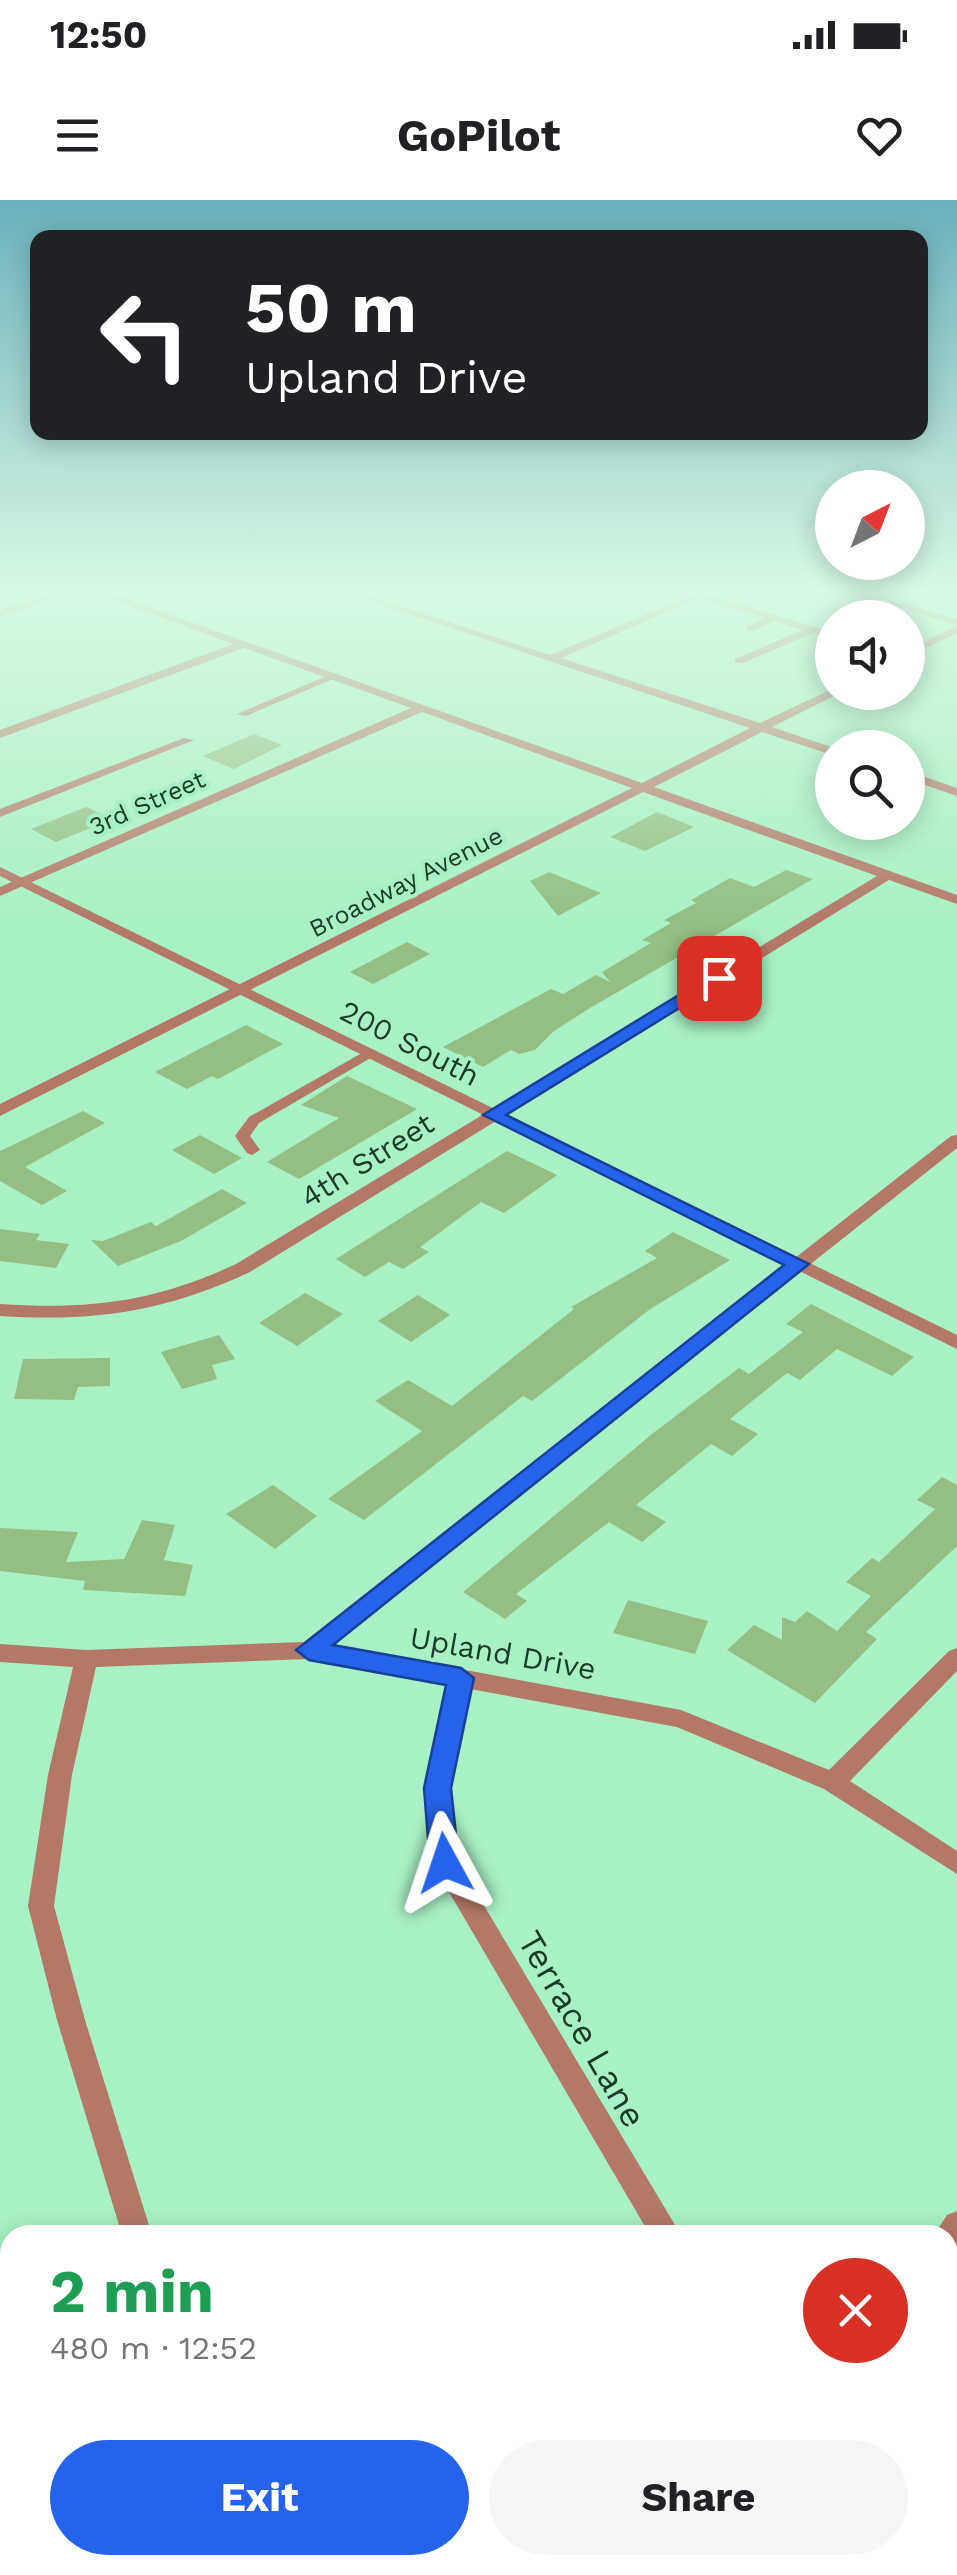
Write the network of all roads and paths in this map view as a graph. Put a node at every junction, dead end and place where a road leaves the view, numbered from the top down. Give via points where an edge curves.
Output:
1 (90, 701) edge
2 (274, 701) edge
3 (403, 701) edge
4 (681, 701) edge
5 (815, 701) edge
6 (422, 708) junction
7 (242, 714) dead end
8 (762, 728) junction
9 (0, 734) edge
10 (188, 740) dead end
11 (815, 745) edge
12 (925, 781) edge
13 (643, 788) junction
14 (957, 792) edge
15 (0, 813) edge
16 (0, 871) edge
17 (888, 875) junction
18 (24, 882) junction
19 (0, 892) edge
20 (957, 900) edge
21 (243, 989) junction
22 (369, 1053) junction
23 (0, 1111) edge
24 (492, 1115) junction
25 (957, 1140) edge
26 (252, 1150) dead end
27 (798, 1264) junction
28 (0, 1310) edge
29 (957, 1343) edge
30 (309, 1650) junction
31 (0, 1653) edge
32 (86, 1658) junction
33 (957, 1658) edge
34 (461, 1678) junction
35 (833, 1782) junction
36 (957, 1864) edge
37 (135, 2225) edge
38 (660, 2225) edge

1 - 9 street
2 - 7 lane
3 - 6 street
4 - 8 street
5 - 8 street, Broadway Avenue
6 - 13 street
6 - 18 street, 3rd Street
8 - 11 street
8 - 13 street, Broadway Avenue
10 - 15 lane
12 - 14 street
13 - 17 street
13 - 21 street, Broadway Avenue
16 - 18 street, 200 South
17 - 20 street
17 - 24 street, 4th Street
18 - 19 street, 3rd Street
18 - 21 street, 200 South
21 - 22 street, 200 South
21 - 23 street, Broadway Avenue
22 - 24 street, 200 South
22 - 26 lane via 254,1120 242,1136
24 - 27 street, 200 South
24 - 28 street, 4th Street via 190,1295 134,1310
25 - 27 street
27 - 29 street, 200 South
27 - 30 street
30 - 32 street, Upland Drive
30 - 34 street, Upland Drive
31 - 32 street, Upland Drive
32 - 37 street via 41,1906
33 - 35 street
34 - 35 street, Upland Drive via 681,1718
34 - 38 street, Terrace Lane via 438,1788 445,1863
35 - 36 street, Upland Drive

